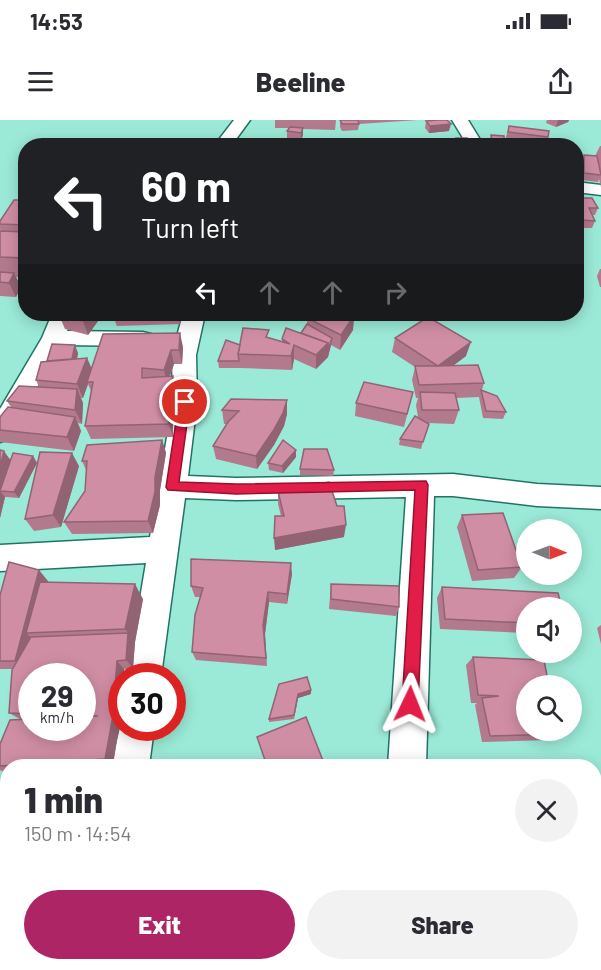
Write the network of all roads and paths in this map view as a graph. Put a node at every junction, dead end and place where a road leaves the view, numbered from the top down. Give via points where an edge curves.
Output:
1 (242, 120) edge
2 (460, 120) edge
3 (229, 138) edge
4 (471, 138) edge
5 (584, 188) edge
6 (601, 190) edge
7 (60, 321) edge
8 (191, 326) edge
9 (53, 338) junction
10 (0, 432) edge
11 (422, 485) junction
12 (172, 487) junction
13 (601, 498) edge
14 (163, 549) junction
15 (0, 558) edge
16 (146, 663) edge
17 (134, 741) edge
18 (131, 759) edge
19 (407, 759) edge

1 - 3 street
2 - 4 street
5 - 6 street
7 - 9 street
8 - 9 street
8 - 12 street via 184,355 185,402
9 - 10 street
11 - 12 street
11 - 13 street
11 - 19 street
12 - 14 street
14 - 15 street
14 - 16 street
17 - 18 street

